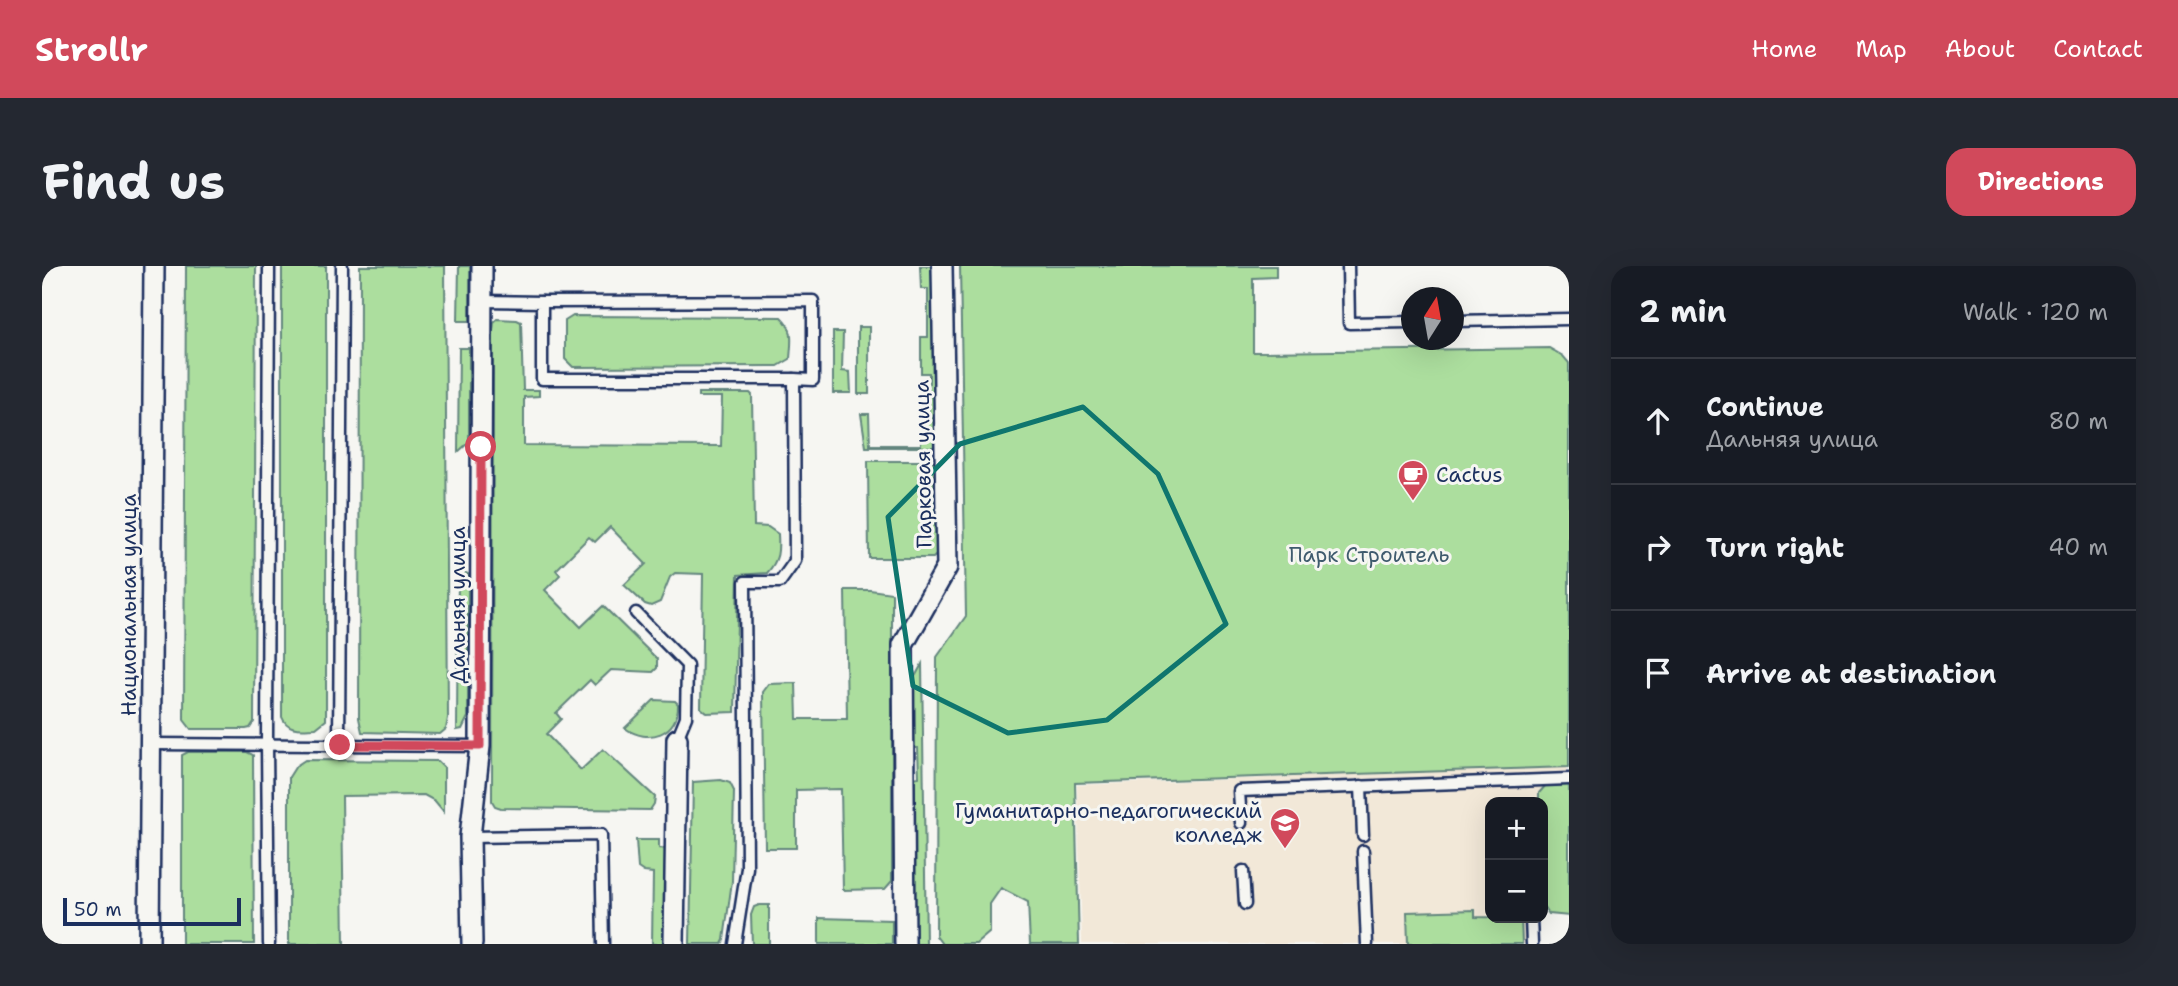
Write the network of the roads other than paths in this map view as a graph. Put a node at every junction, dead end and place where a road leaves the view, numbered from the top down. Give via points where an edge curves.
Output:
1 (154, 266) edge
2 (269, 266) edge
3 (342, 266) edge
4 (482, 266) edge
5 (942, 266) edge
6 (1348, 266) edge
7 (482, 301) junction
8 (542, 302) junction
9 (1569, 319) edge
10 (1401, 321) edge
11 (1464, 321) edge
12 (794, 379) junction
13 (636, 613) dead end
14 (677, 739) joint
15 (150, 744) junction
16 (267, 744) junction
17 (340, 745) junction
18 (480, 746) junction
19 (1569, 779) edge
20 (1361, 786) junction
21 (1241, 823) dead end
22 (1363, 835) dead end
23 (470, 837) junction
24 (1363, 850) dead end
25 (1243, 871) dead end
26 (1245, 904) dead end
27 (1531, 923) edge
28 (149, 944) edge
29 (269, 944) edge
30 (472, 944) edge
31 (603, 944) edge
32 (674, 944) edge
33 (736, 944) edge
34 (905, 944) edge
35 (1367, 944) edge
36 (1532, 944) edge

1 - 15 street, Национальная улица
2 - 16 lane
3 - 17 lane
4 - 7 street, Дальняя улица
5 - 34 street, Парковая улица via 947,567 903,645
6 - 10 lane via 1349,323
7 - 8 lane
7 - 18 street, Дальняя улица
8 - 12 lane via 542,379
8 - 12 lane via 813,301 813,380
9 - 11 lane
12 - 33 lane via 796,561 780,582 745,582 747,869
13 - 14 lane via 687,665 686,717
14 - 32 street
15 - 16 lane
15 - 28 street, Национальная улица
16 - 17 lane
16 - 29 lane
17 - 18 lane
18 - 23 street, Дальняя улица
19 - 20 lane
20 - 21 lane via 1239,791
20 - 22 lane
23 - 30 street, Дальняя улица
23 - 31 lane via 601,835
24 - 35 lane
25 - 26 lane
27 - 36 lane

